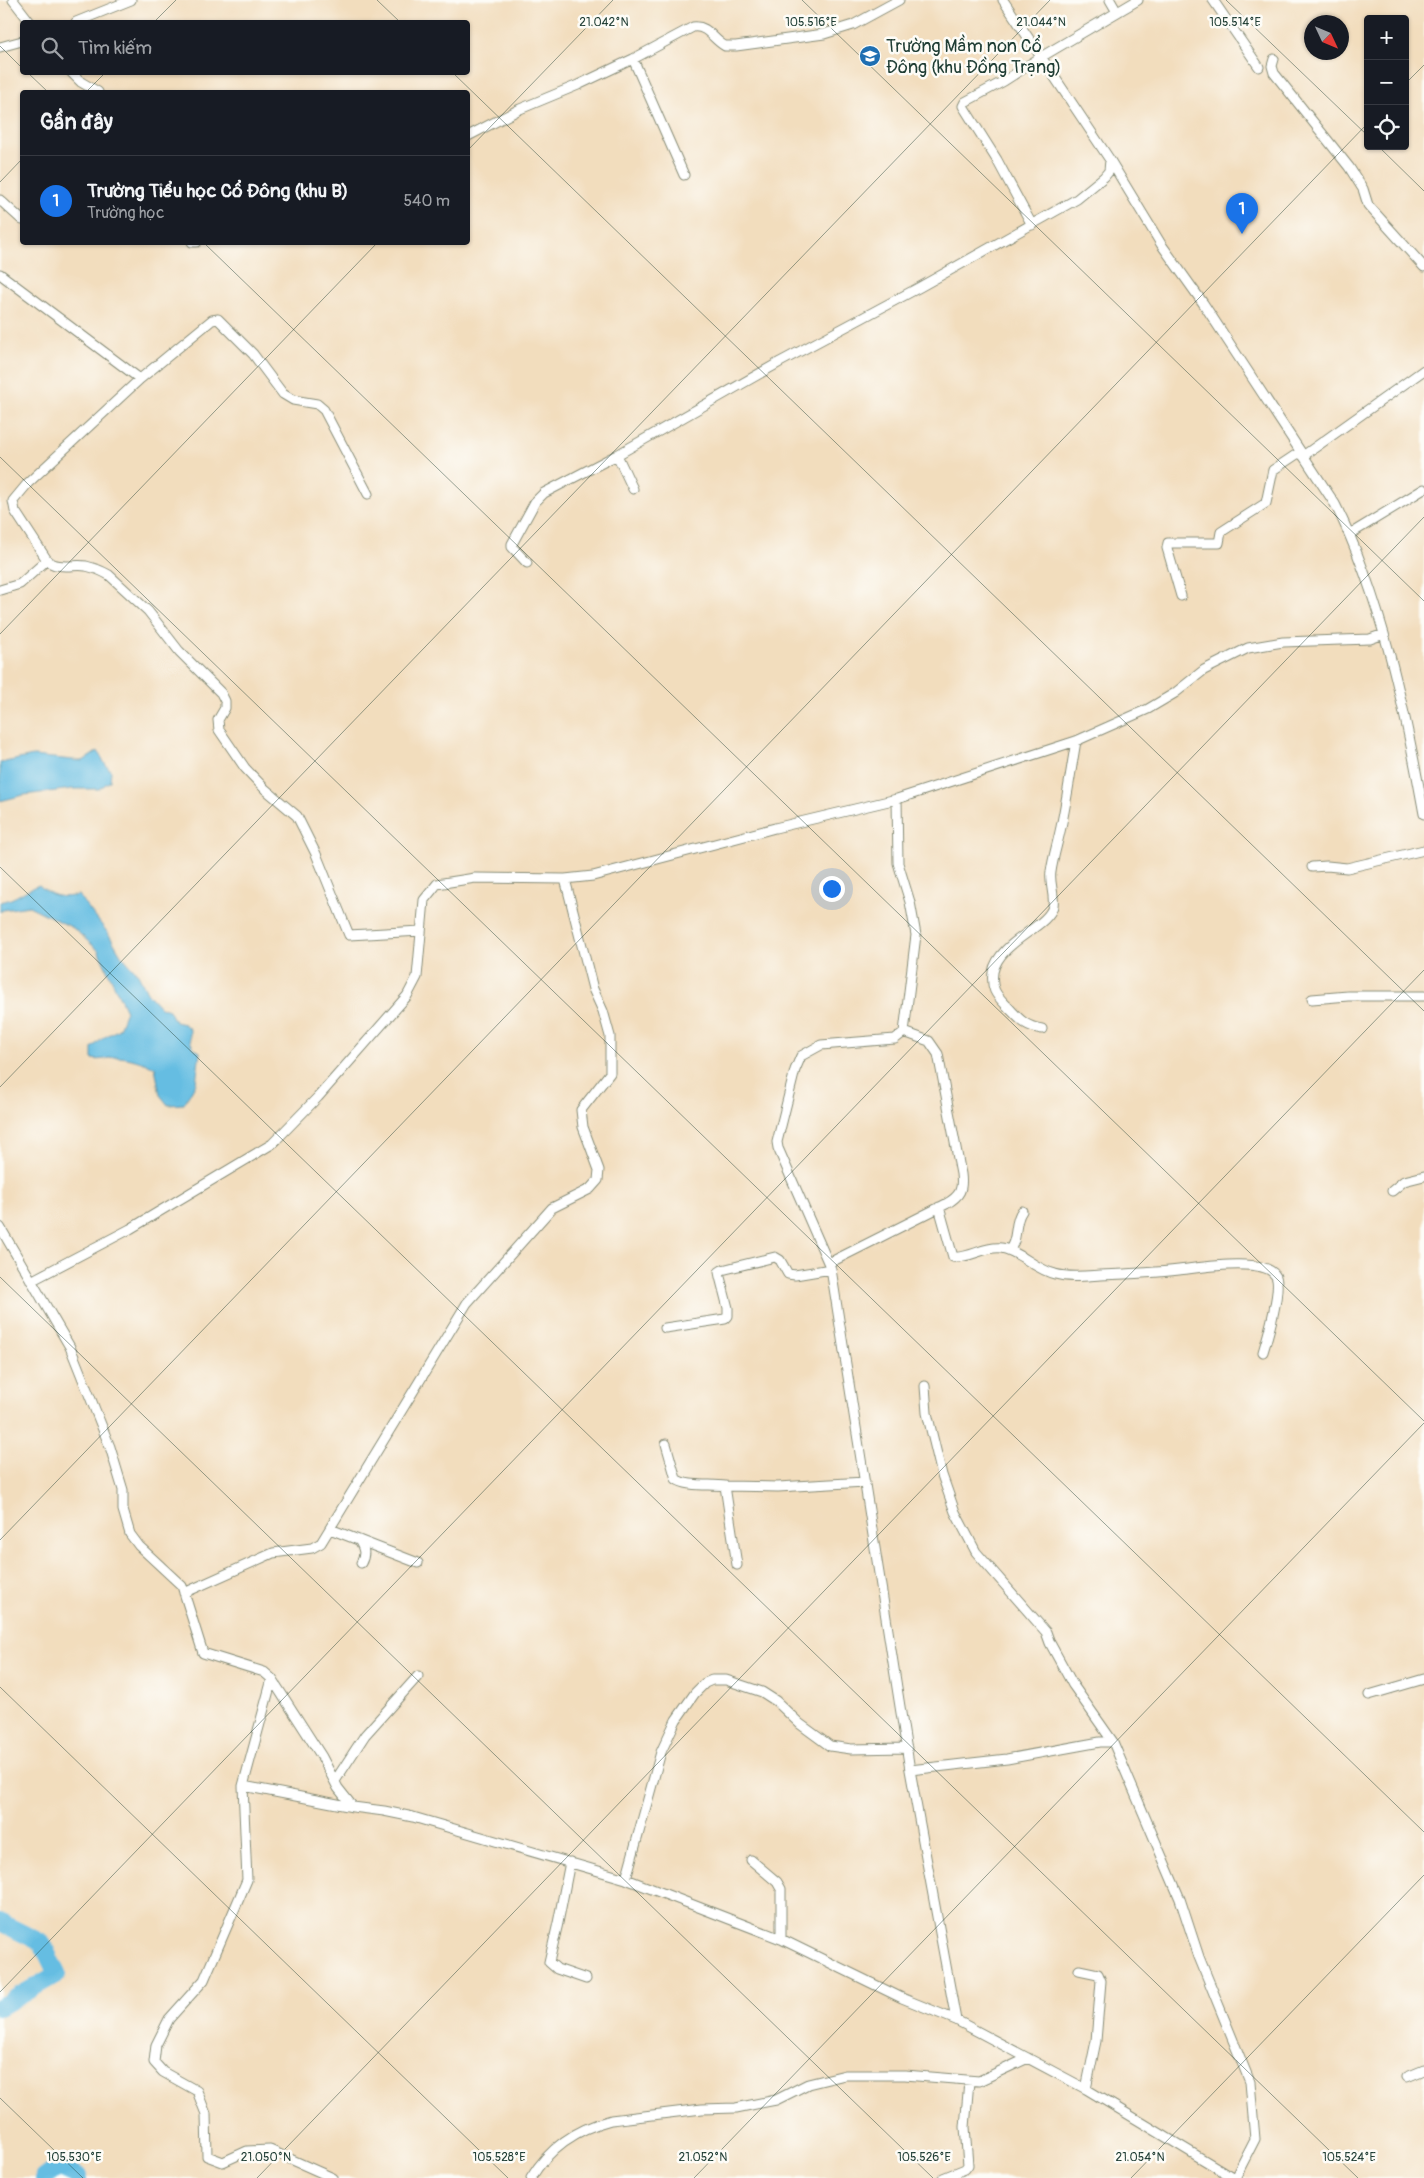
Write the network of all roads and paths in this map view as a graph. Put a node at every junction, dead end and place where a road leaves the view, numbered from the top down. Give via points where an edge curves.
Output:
1 (13, 0) edge
2 (131, 0) edge
3 (900, 0) edge
4 (1003, 0) edge
5 (1110, 0) edge
6 (1138, 0) edge
7 (1213, 0) edge
8 (1117, 12) junction
9 (28, 20) edge
10 (81, 20) edge
11 (20, 42) edge
12 (0, 47) edge
13 (1041, 57) junction
14 (633, 59) junction
15 (1274, 59) dead end
16 (1259, 67) dead end
17 (74, 75) edge
18 (95, 90) edge
19 (470, 135) edge
20 (1110, 160) junction
21 (684, 175) dead end
22 (0, 200) edge
23 (20, 218) edge
24 (1032, 225) junction
25 (1424, 267) edge
26 (0, 274) edge
27 (1424, 370) edge
28 (140, 379) junction
29 (1301, 454) junction
30 (617, 455) junction
31 (633, 489) dead end
32 (1424, 489) edge
33 (368, 494) dead end
34 (1350, 534) junction
35 (47, 560) junction
36 (527, 564) dead end
37 (0, 590) edge
38 (1180, 596) dead end
39 (1384, 634) junction
40 (1076, 741) junction
41 (1420, 771) edge
42 (897, 799) junction
43 (1424, 814) edge
44 (1424, 850) edge
45 (1312, 867) dead end
46 (565, 879) junction
47 (421, 931) junction
48 (1424, 996) edge
49 (1312, 998) dead end
50 (1042, 1029) dead end
51 (904, 1032) junction
52 (1424, 1176) edge
53 (1392, 1191) dead end
54 (939, 1207) junction
55 (1022, 1211) dead end
56 (0, 1227) edge
57 (1009, 1250) junction
58 (830, 1266) junction
59 (31, 1280) junction
60 (664, 1328) dead end
61 (1263, 1352) dead end
62 (925, 1386) dead end
63 (666, 1444) dead end
64 (865, 1482) junction
65 (725, 1486) junction
66 (330, 1529) junction
67 (358, 1540) junction
68 (361, 1563) dead end
69 (418, 1563) dead end
70 (737, 1565) dead end
71 (184, 1593) junction
72 (418, 1676) dead end
73 (272, 1679) junction
74 (1424, 1679) edge
75 (1369, 1696) dead end
76 (1113, 1742) junction
77 (907, 1748) junction
78 (910, 1770) junction
79 (335, 1781) junction
80 (243, 1786) junction
81 (353, 1807) junction
82 (751, 1860) dead end
83 (570, 1862) junction
84 (626, 1879) junction
85 (781, 1939) junction
86 (1079, 1970) dead end
87 (586, 1979) dead end
88 (956, 2020) junction
89 (1028, 2058) junction
90 (1424, 2070) edge
91 (1407, 2077) dead end
92 (969, 2081) junction
93 (1086, 2089) junction
94 (333, 2178) edge
95 (531, 2178) edge
96 (943, 2178) edge
97 (1235, 2178) edge

1 - 9 street
2 - 10 street
3 - 14 street via 853,26 824,34 746,45 725,46 706,29 693,27
4 - 13 street
5 - 8 street
6 - 8 street
7 - 16 street
8 - 13 street
11 - 12 street
13 - 20 street
13 - 24 street via 963,106 998,160
14 - 19 street
14 - 21 street
15 - 25 street via 1274,73 1349,166 1363,189 1368,205
17 - 18 street
20 - 24 street via 1109,171 1104,177 1077,199
20 - 29 street via 1161,244
22 - 23 street
24 - 30 street
26 - 28 street
27 - 29 street
28 - 33 street via 212,320 218,319 253,354 283,394 293,400 317,404 324,410
28 - 35 street via 28,483 13,501 20,520
29 - 34 street via 1330,496
29 - 38 street via 1273,470 1266,503 1221,532 1219,543 1168,543
30 - 31 street
30 - 36 street via 544,493 536,502 512,544
32 - 34 street
34 - 39 street
35 - 37 street via 20,584
35 - 47 street via 59,566 86,566 109,575 148,611 179,651 217,688 225,701 218,720 219,730 264,789 297,816 349,935
39 - 40 street via 1370,639 1283,642 1248,648 1204,670 1148,708
39 - 41 street
40 - 42 street
40 - 50 street via 1051,869 1052,908 1006,949 996,962 992,982 994,992 1024,1024
41 - 43 street
42 - 46 street via 593,876
42 - 51 street via 898,863 916,935
44 - 45 street via 1348,868
46 - 47 street via 475,878 437,884 424,900
46 - 66 street via 593,989 610,1036 610,1073 581,1110 583,1127 599,1170 598,1180 590,1189 552,1208 467,1303
47 - 59 street via 417,977 407,996 280,1138 252,1158 130,1229
48 - 49 street
51 - 54 street via 929,1041 940,1062 962,1185 959,1195
51 - 58 street via 895,1039 821,1045 801,1056 795,1070 778,1136 778,1148
52 - 53 street via 1404,1181
54 - 57 street via 953,1257 991,1249
54 - 58 street
55 - 57 street
56 - 59 street
57 - 61 street via 1044,1271 1066,1276 1150,1273 1215,1266 1265,1268 1274,1273 1277,1282
58 - 60 street via 788,1274 775,1257 722,1270 719,1272 728,1316
58 - 64 street
59 - 71 street via 70,1347 110,1447 123,1490 123,1510 130,1534 182,1586
62 - 76 street via 927,1414 942,1475 955,1512 976,1552 1046,1632 1073,1686
63 - 65 street via 679,1482
64 - 65 street via 778,1487
64 - 77 street
65 - 70 street
66 - 67 street
66 - 71 street via 318,1546 273,1553
67 - 68 street via 364,1548
67 - 69 street
71 - 73 street via 203,1653 264,1672
72 - 79 street via 365,1735
73 - 79 street
73 - 80 street
74 - 75 street
76 - 78 street
76 - 97 street via 1180,1898 1199,1957 1250,2082 1255,2138
77 - 78 street
77 - 84 street via 830,1746 769,1696 726,1680 705,1683 676,1720 661,1752
78 - 88 street
79 - 81 street
80 - 81 street
80 - 94 street via 247,1880 204,1980 169,2020 156,2045 154,2062 163,2072 197,2091 206,2114 207,2156 223,2162 247,2151 270,2150
81 - 83 street via 413,1817
82 - 85 street via 781,1888
83 - 84 street
83 - 87 street via 548,1962 557,1969
84 - 85 street
85 - 88 street via 902,1998
86 - 93 street via 1098,1974 1101,1981 1096,2041
88 - 89 street
89 - 92 street via 979,2081
89 - 93 street
90 - 91 street
92 - 95 street via 845,2075 808,2084 776,2100 736,2108 611,2120 562,2141
92 - 96 street via 965,2127 968,2165
93 - 97 street

